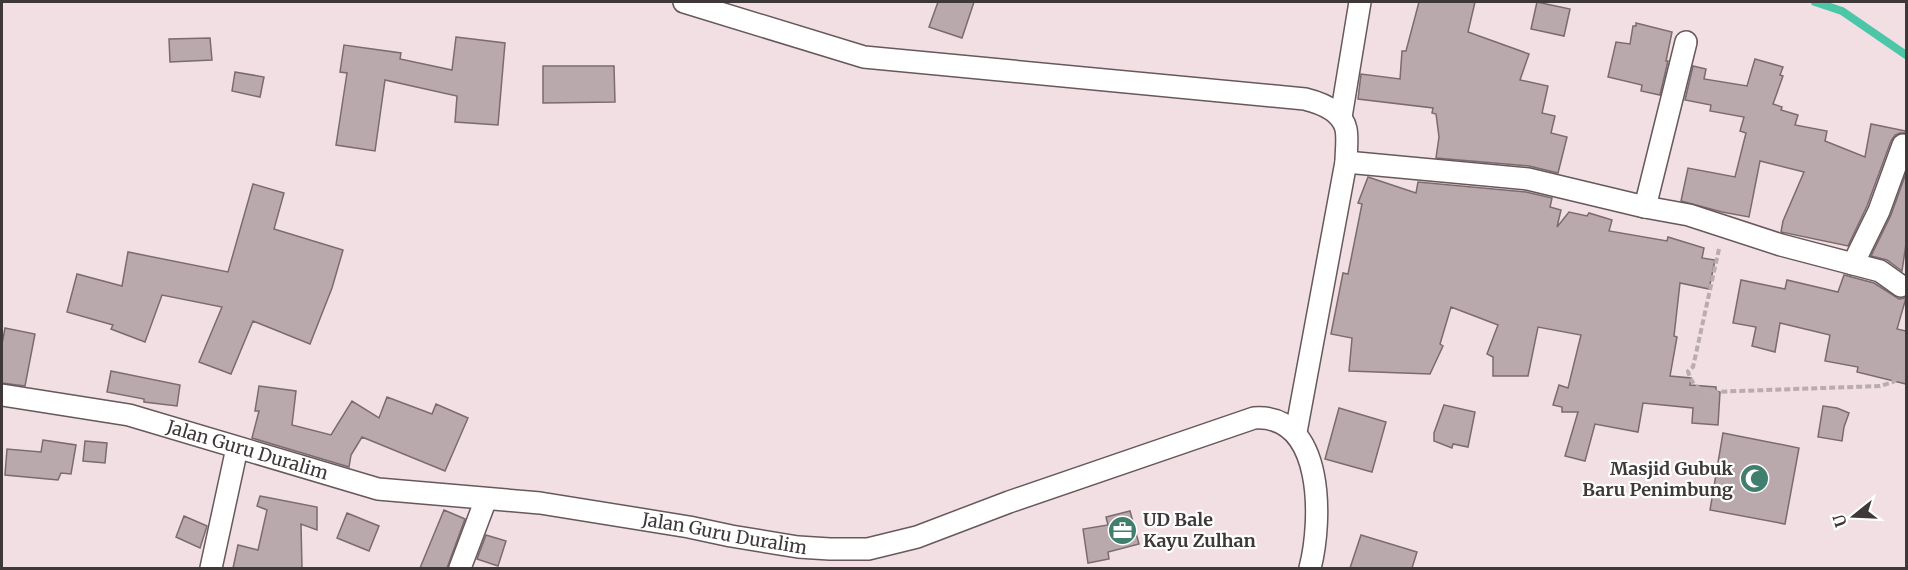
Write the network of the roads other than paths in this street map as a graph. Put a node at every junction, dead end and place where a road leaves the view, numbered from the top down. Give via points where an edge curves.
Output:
1 (684, 2) edge
2 (1360, 2) edge
3 (1686, 42) dead end
4 (1341, 117) junction
5 (1903, 145) dead end
6 (1346, 162) junction
7 (1645, 207) junction
8 (1852, 264) junction
9 (1901, 286) dead end
10 (2, 395) edge
11 (1296, 432) junction
12 (237, 448) junction
13 (486, 499) junction
14 (211, 568) edge
15 (460, 568) edge
16 (1310, 568) edge

1 - 4 street via 864,57 1305,99
2 - 4 street
3 - 7 street
4 - 6 street via 1346,128
5 - 8 street via 1879,211
6 - 7 street via 1528,179
6 - 11 street
7 - 8 street via 1689,215
8 - 9 street via 1880,271
10 - 12 street, Jalan Guru Duralim via 129,415
11 - 13 street, Jalan Guru Duralim via 1275,420 1254,418 917,537 868,549 798,547 540,503
11 - 16 street via 1310,461 1315,493 1317,531
12 - 13 street, Jalan Guru Duralim via 378,489
12 - 14 street
13 - 15 street

